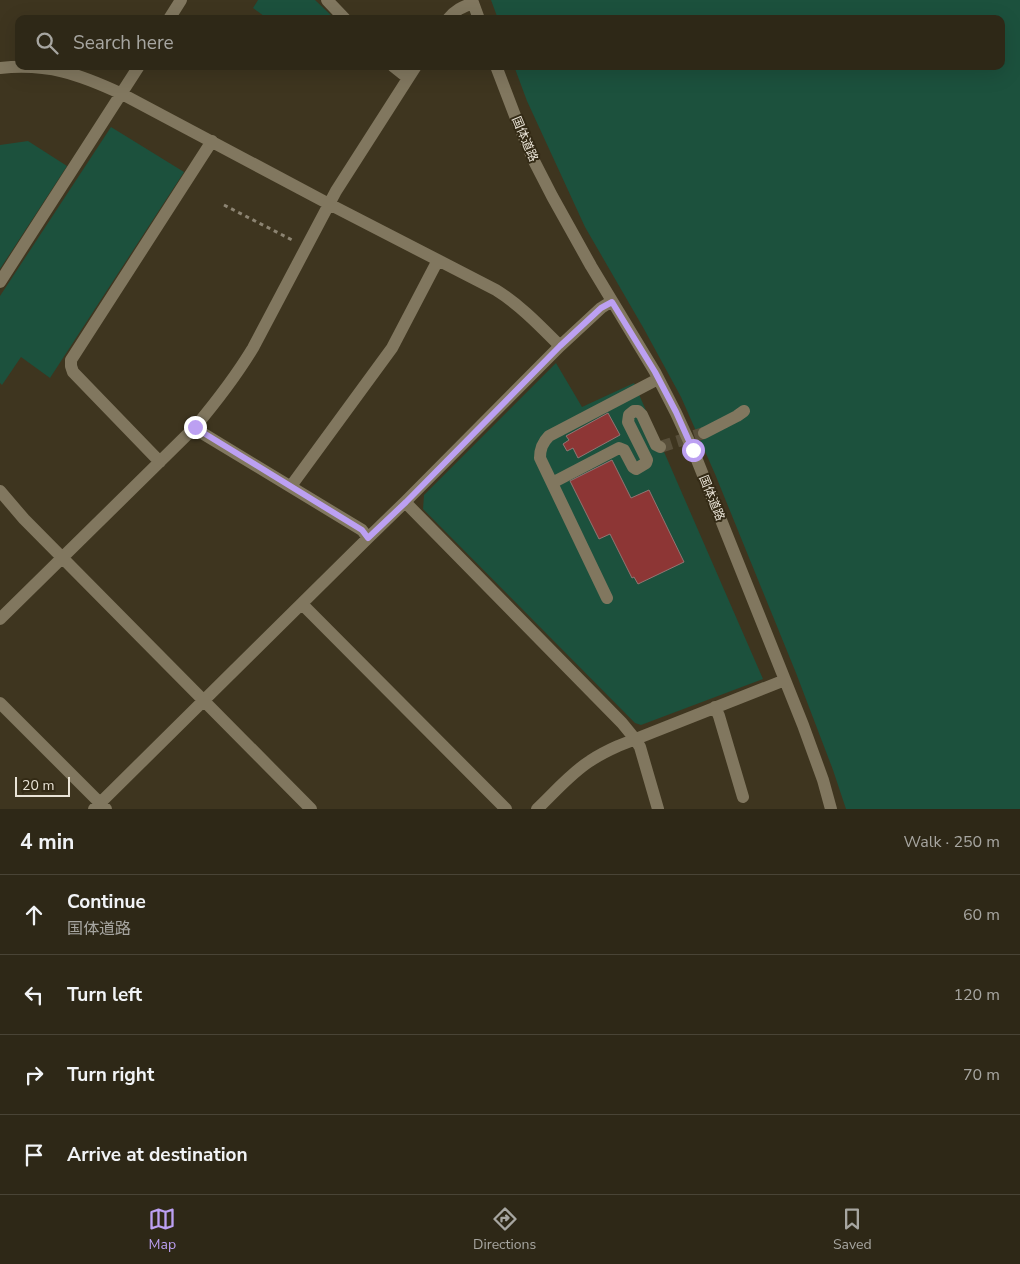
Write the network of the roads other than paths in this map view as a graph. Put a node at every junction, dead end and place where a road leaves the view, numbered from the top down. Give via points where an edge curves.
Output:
1 (181, 0) edge
2 (326, 0) edge
3 (473, 2) edge
4 (172, 15) edge
5 (341, 15) edge
6 (452, 15) edge
7 (478, 15) edge
8 (15, 66) edge
9 (0, 68) edge
10 (58, 70) edge
11 (137, 70) edge
12 (398, 70) edge
13 (413, 70) edge
14 (498, 70) edge
15 (408, 78) junction
16 (122, 94) junction
17 (212, 141) junction
18 (329, 204) junction
19 (438, 260) junction
20 (0, 282) edge
21 (612, 302) junction
22 (560, 346) junction
23 (658, 379) junction
24 (744, 410) dead end
25 (195, 427) junction
26 (704, 433) tunnel mouth
27 (660, 447) dead end
28 (160, 462) junction
29 (552, 483) junction
30 (291, 486) junction
31 (0, 491) edge
32 (406, 502) junction
33 (368, 538) junction
34 (62, 558) junction
35 (608, 598) dead end
36 (302, 604) junction
37 (0, 619) edge
38 (785, 680) junction
39 (204, 701) junction
40 (0, 703) edge
41 (715, 708) junction
42 (636, 739) junction
43 (743, 797) dead end
44 (100, 807) edge
45 (311, 809) edge
46 (506, 809) edge
47 (537, 809) edge
48 (658, 809) edge
49 (831, 809) edge

1 - 4 street
2 - 5 street
3 - 6 street
3 - 7 street
8 - 9 street
10 - 16 street via 89,79
11 - 16 street
12 - 15 street
13 - 15 street
14 - 21 street, 国体道路 via 533,159
15 - 18 street
16 - 17 street
16 - 20 street
17 - 18 street
17 - 28 street via 71,360 73,372
18 - 19 street
18 - 25 street via 253,348 220,398
19 - 22 street via 509,298
19 - 30 street via 392,348
21 - 22 street via 601,308
21 - 23 street, 国体道路
22 - 32 street
23 - 29 street via 549,436 540,450 540,458
23 - 38 street, 国体道路 via 693,450
24 - 26 street
25 - 28 street
25 - 30 street
27 - 29 street via 656,445 642,415 634,411 628,422 646,463 633,467 624,450 619,448
28 - 34 street
29 - 35 street
30 - 33 street via 362,530
31 - 34 street
32 - 33 street
32 - 42 street
33 - 36 street
34 - 37 street
34 - 39 street
36 - 39 street
36 - 46 street
38 - 41 street
38 - 49 street, 国体道路
39 - 44 street
39 - 45 street
40 - 44 street
41 - 42 street
41 - 43 street
42 - 47 street via 588,762
42 - 48 street

